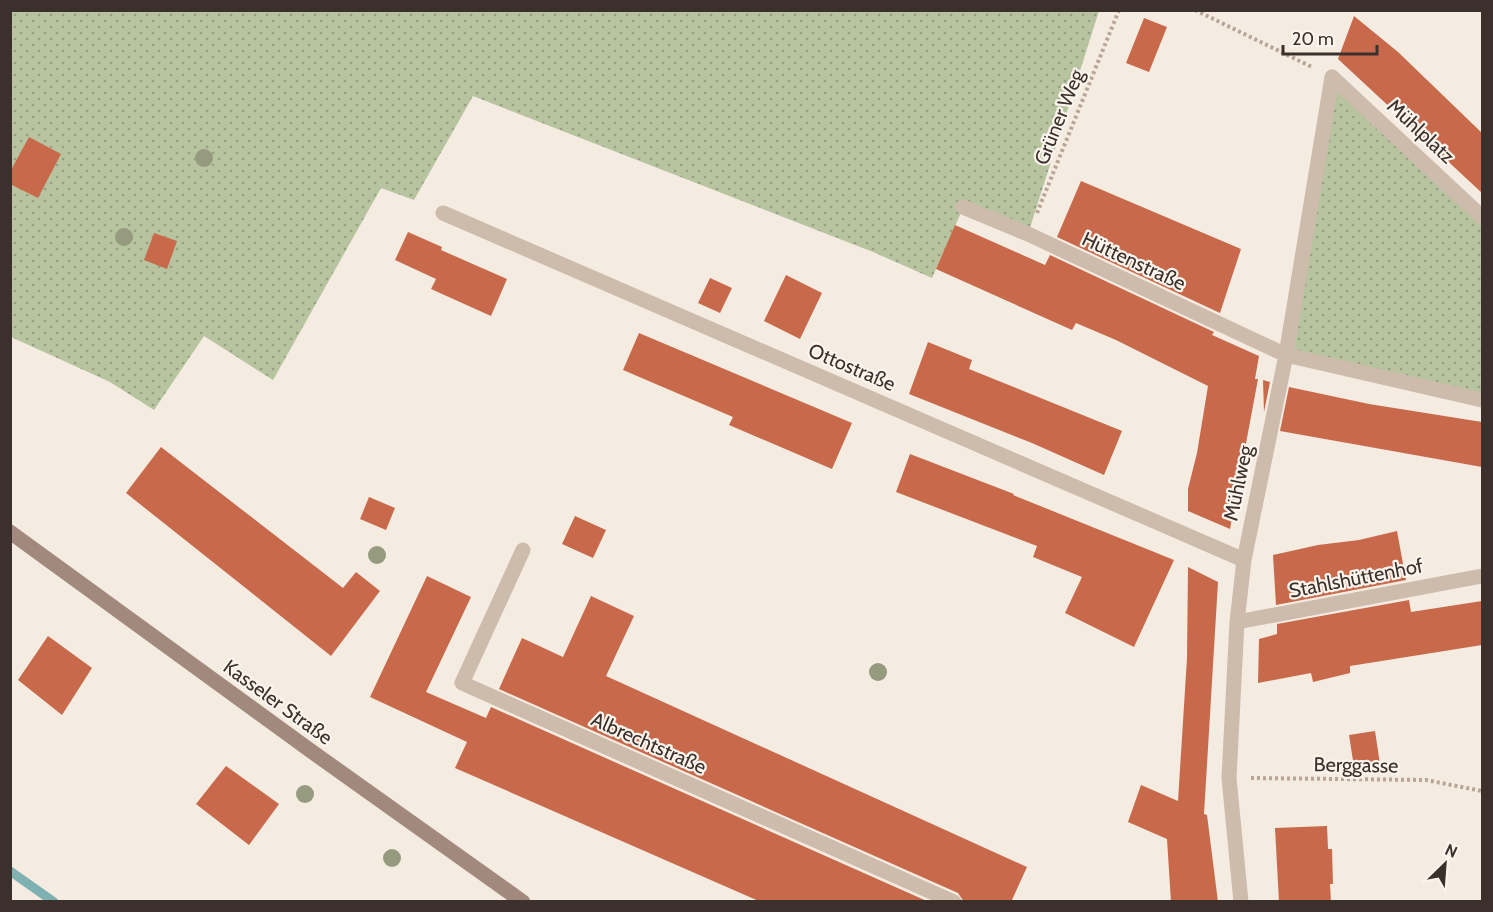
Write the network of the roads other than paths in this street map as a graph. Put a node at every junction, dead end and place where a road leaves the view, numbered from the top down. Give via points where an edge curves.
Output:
1 (1332, 77) joint
2 (963, 207) dead end
3 (443, 213) dead end
4 (1482, 217) edge
5 (1286, 355) junction
6 (1482, 400) edge
7 (10, 532) edge
8 (523, 550) dead end
9 (1244, 560) junction
10 (1482, 576) edge
11 (1237, 622) junction
12 (524, 902) edge
13 (954, 902) edge
14 (1241, 902) edge

1 - 4 street, Mühlplatz
1 - 5 street, Mühlweg
2 - 5 street, Hüttenstraße
3 - 9 street, Ottostraße
5 - 6 street
5 - 9 street, Mühlweg
7 - 12 main road, Kasseler Straße
8 - 13 street, Albrechtstraße via 462,683
9 - 11 street, Mühlweg
10 - 11 street, Stahlshüttenhof
11 - 14 street, Mühlweg via 1229,778

